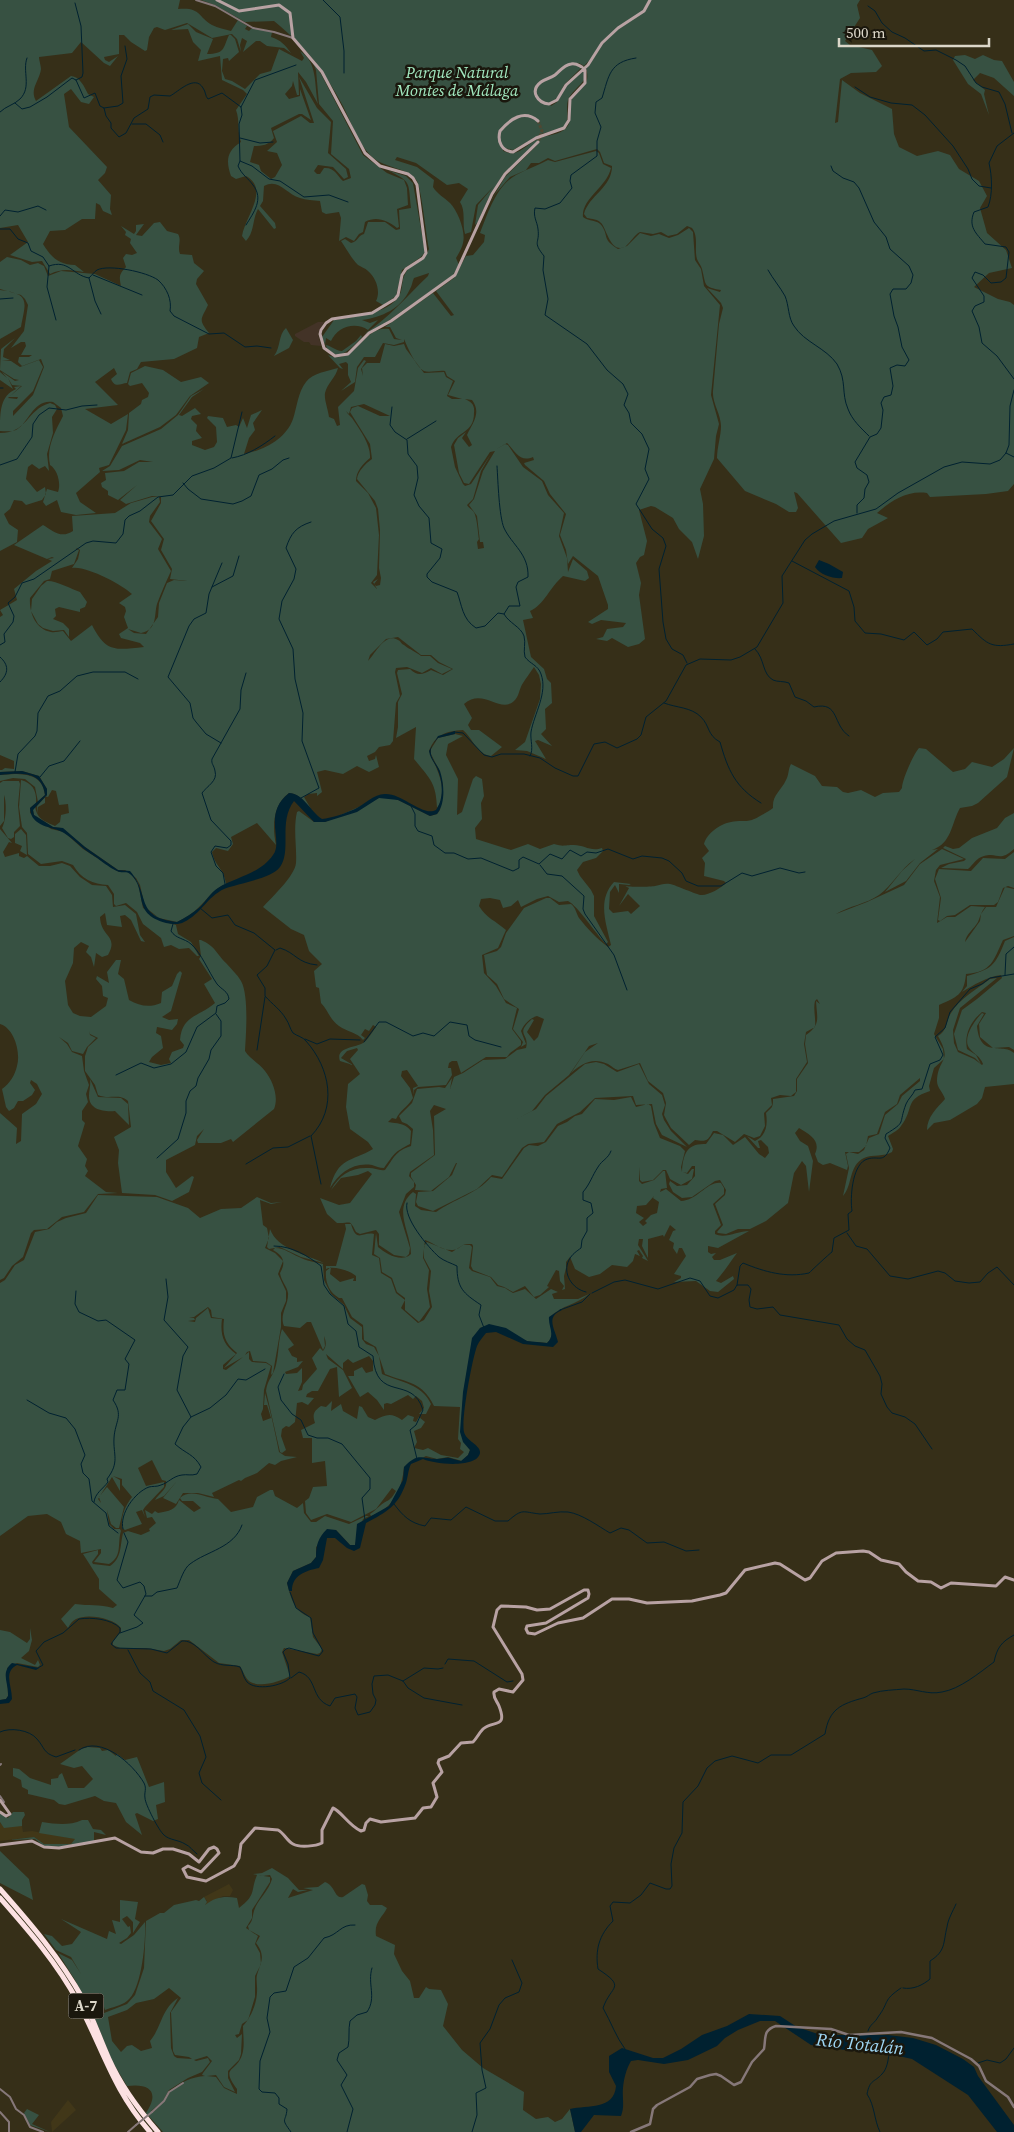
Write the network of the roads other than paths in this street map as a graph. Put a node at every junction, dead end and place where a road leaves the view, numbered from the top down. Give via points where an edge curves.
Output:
1 (196, 0) edge
2 (217, 0) edge
3 (650, 0) edge
4 (293, 38) junction
5 (538, 121) dead end
6 (538, 142) dead end
7 (1014, 1580) edge
8 (0, 1796) edge
9 (2, 1802) edge
10 (0, 1812) edge
11 (0, 1845) edge
12 (0, 1888) edge
13 (0, 1898) edge
14 (182, 2083) dead end
15 (0, 2089) edge
16 (1014, 2106) edge
17 (0, 2112) edge
18 (9, 2132) edge
19 (44, 2132) edge
20 (128, 2132) edge
21 (150, 2132) edge
22 (158, 2132) edge
23 (631, 2132) edge

1 - 4 street via 215,6 253,28
2 - 4 main road via 239,12 279,5 290,13
3 - 5 main road via 644,10 602,43 588,65 566,85 557,100 549,104 537,98 536,90 540,83 568,65 584,68 585,83 570,99 569,120 564,128 536,138 513,152 500,144 500,131 515,117 529,116
4 - 6 main road via 322,72 365,153 380,166 413,178 426,248 422,258 402,275 395,299 372,313 332,319 326,323 320,330 321,344 328,352 341,356 351,351 369,333 392,322 455,275 492,194 505,174
7 - 11 main road via 1005,1577 996,1586 951,1583 941,1588 931,1582 918,1581 899,1564 863,1551 836,1553 822,1561 805,1580 775,1563 746,1570 726,1593 720,1595 692,1601 647,1603 612,1599 583,1618 558,1623 535,1634 528,1633 527,1626 548,1622 583,1601 589,1592 584,1590 544,1610 502,1606 497,1610 493,1627 523,1680 513,1692 499,1689 494,1692 499,1704 500,1722 482,1730 473,1742 459,1744 439,1760 442,1772 433,1783 436,1799 431,1807 421,1810 415,1818 381,1822 370,1819 361,1832 333,1808 322,1830 322,1843 311,1846 293,1845 278,1830 255,1828 241,1844 234,1866 206,1882 187,1877 184,1869 188,1866 201,1872 217,1856 216,1848 209,1849 199,1862 189,1854 173,1849 141,1852 115,1838 59,1848 44,1847 32,1841
8 - 9 street
9 - 10 main road via 10,1814 6,1816
12 - 22 highway, A-7 via 64,1968 92,2018 119,2078
13 - 21 highway, A-7 via 62,1974 113,2079
14 - 20 street, bridge
15 - 19 street via 8,2094 30,2127
16 - 23 street via 1008,2097 986,2081 979,2066 971,2059 932,2038 901,2032 849,2035 831,2029 785,2027 769,2029 765,2034 764,2049 741,2082 734,2085 716,2074 697,2079 690,2087 657,2105 650,2124
17 - 18 street via 9,2122

